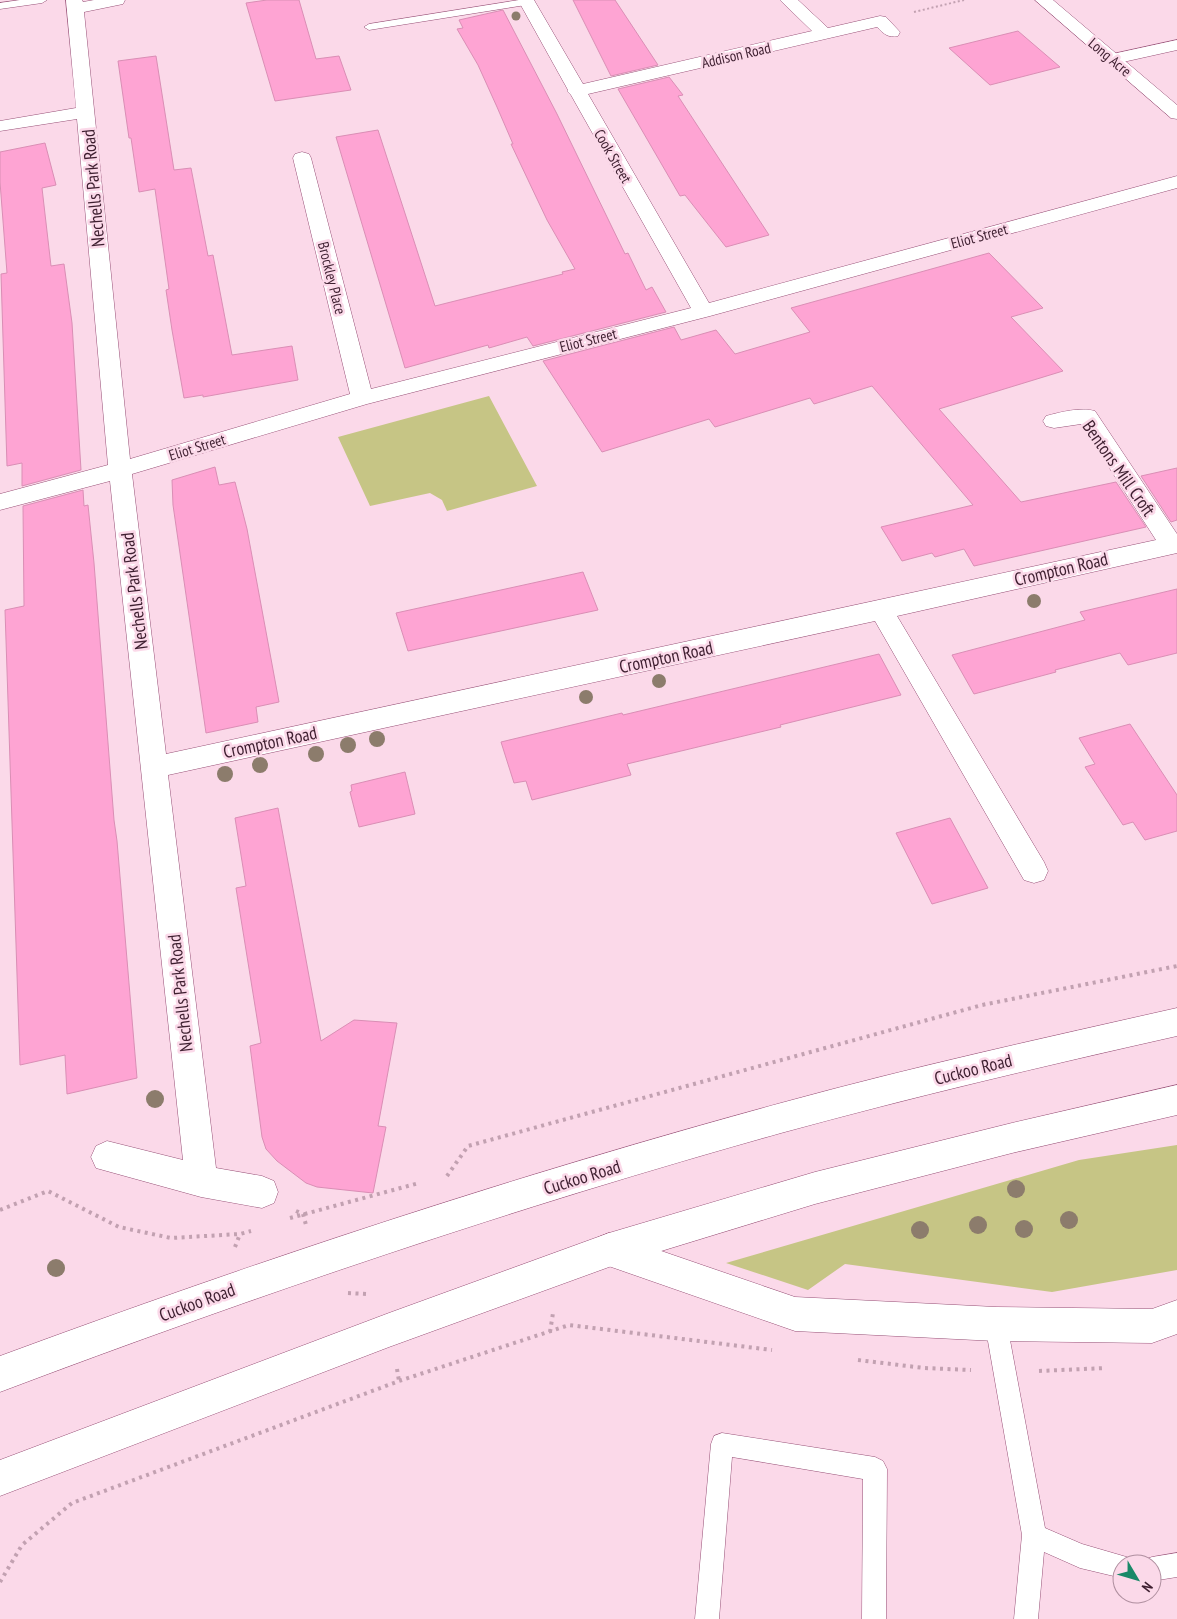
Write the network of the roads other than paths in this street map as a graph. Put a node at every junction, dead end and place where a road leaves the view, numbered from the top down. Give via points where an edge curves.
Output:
1 (42, 0) edge
2 (117, 0) edge
3 (788, 0) edge
4 (1043, 0) edge
5 (526, 1) edge
6 (75, 4) edge
7 (0, 6) edge
8 (886, 26) road end
9 (369, 27) dead end
10 (825, 34) junction
11 (1177, 45) edge
12 (1114, 59) junction
13 (576, 91) junction
14 (86, 112) junction
15 (1177, 114) edge
16 (0, 126) edge
17 (302, 158) dead end
18 (1177, 182) edge
19 (703, 311) junction
20 (362, 398) junction
21 (1054, 421) dead end
22 (120, 470) junction
23 (0, 502) edge
24 (1174, 544) edge
25 (881, 610) junction
26 (154, 768) junction
27 (1034, 871) dead end
28 (1177, 1022) edge
29 (1177, 1100) edge
30 (107, 1157) dead end
31 (201, 1181) junction
32 (262, 1192) dead end
33 (609, 1250) junction
34 (1177, 1317) edge
35 (996, 1324) junction
36 (1, 1369) edge
37 (0, 1478) edge
38 (1034, 1535) junction
39 (1112, 1564) edge
40 (1177, 1565) edge
41 (1162, 1567) edge
42 (707, 1619) edge
43 (874, 1619) edge
44 (1026, 1619) edge

1 - 7 lane
2 - 6 street
3 - 10 street
4 - 12 street, Long Acre
5 - 9 lane
5 - 13 street, Cook Street
6 - 14 street, Nechells Park Road
8 - 10 street, Addison Road
10 - 13 street, Addison Road
11 - 12 street
12 - 15 street, Long Acre
13 - 19 street, Cook Street
14 - 16 street
14 - 22 street, Nechells Park Road
17 - 20 street, Brockley Place
18 - 19 street, Eliot Street
19 - 20 street, Eliot Street
20 - 22 street, Eliot Street
21 - 24 street, Bentons Mill Croft via 1086,416
22 - 23 street, Eliot Street
22 - 26 street, Nechells Park Road
24 - 25 street, Crompton Road
25 - 26 street, Crompton Road
25 - 27 street
26 - 31 street, Nechells Park Road
28 - 36 street, Cuckoo Road via 781,1118 595,1172 316,1259
29 - 33 street via 815,1188
30 - 31 street
31 - 32 street
33 - 35 street via 795,1314
33 - 37 street
34 - 35 street via 1152,1326
35 - 38 lane
38 - 39 lane via 1080,1556
38 - 44 lane
40 - 41 lane
42 - 43 lane via 722,1444 875,1469

